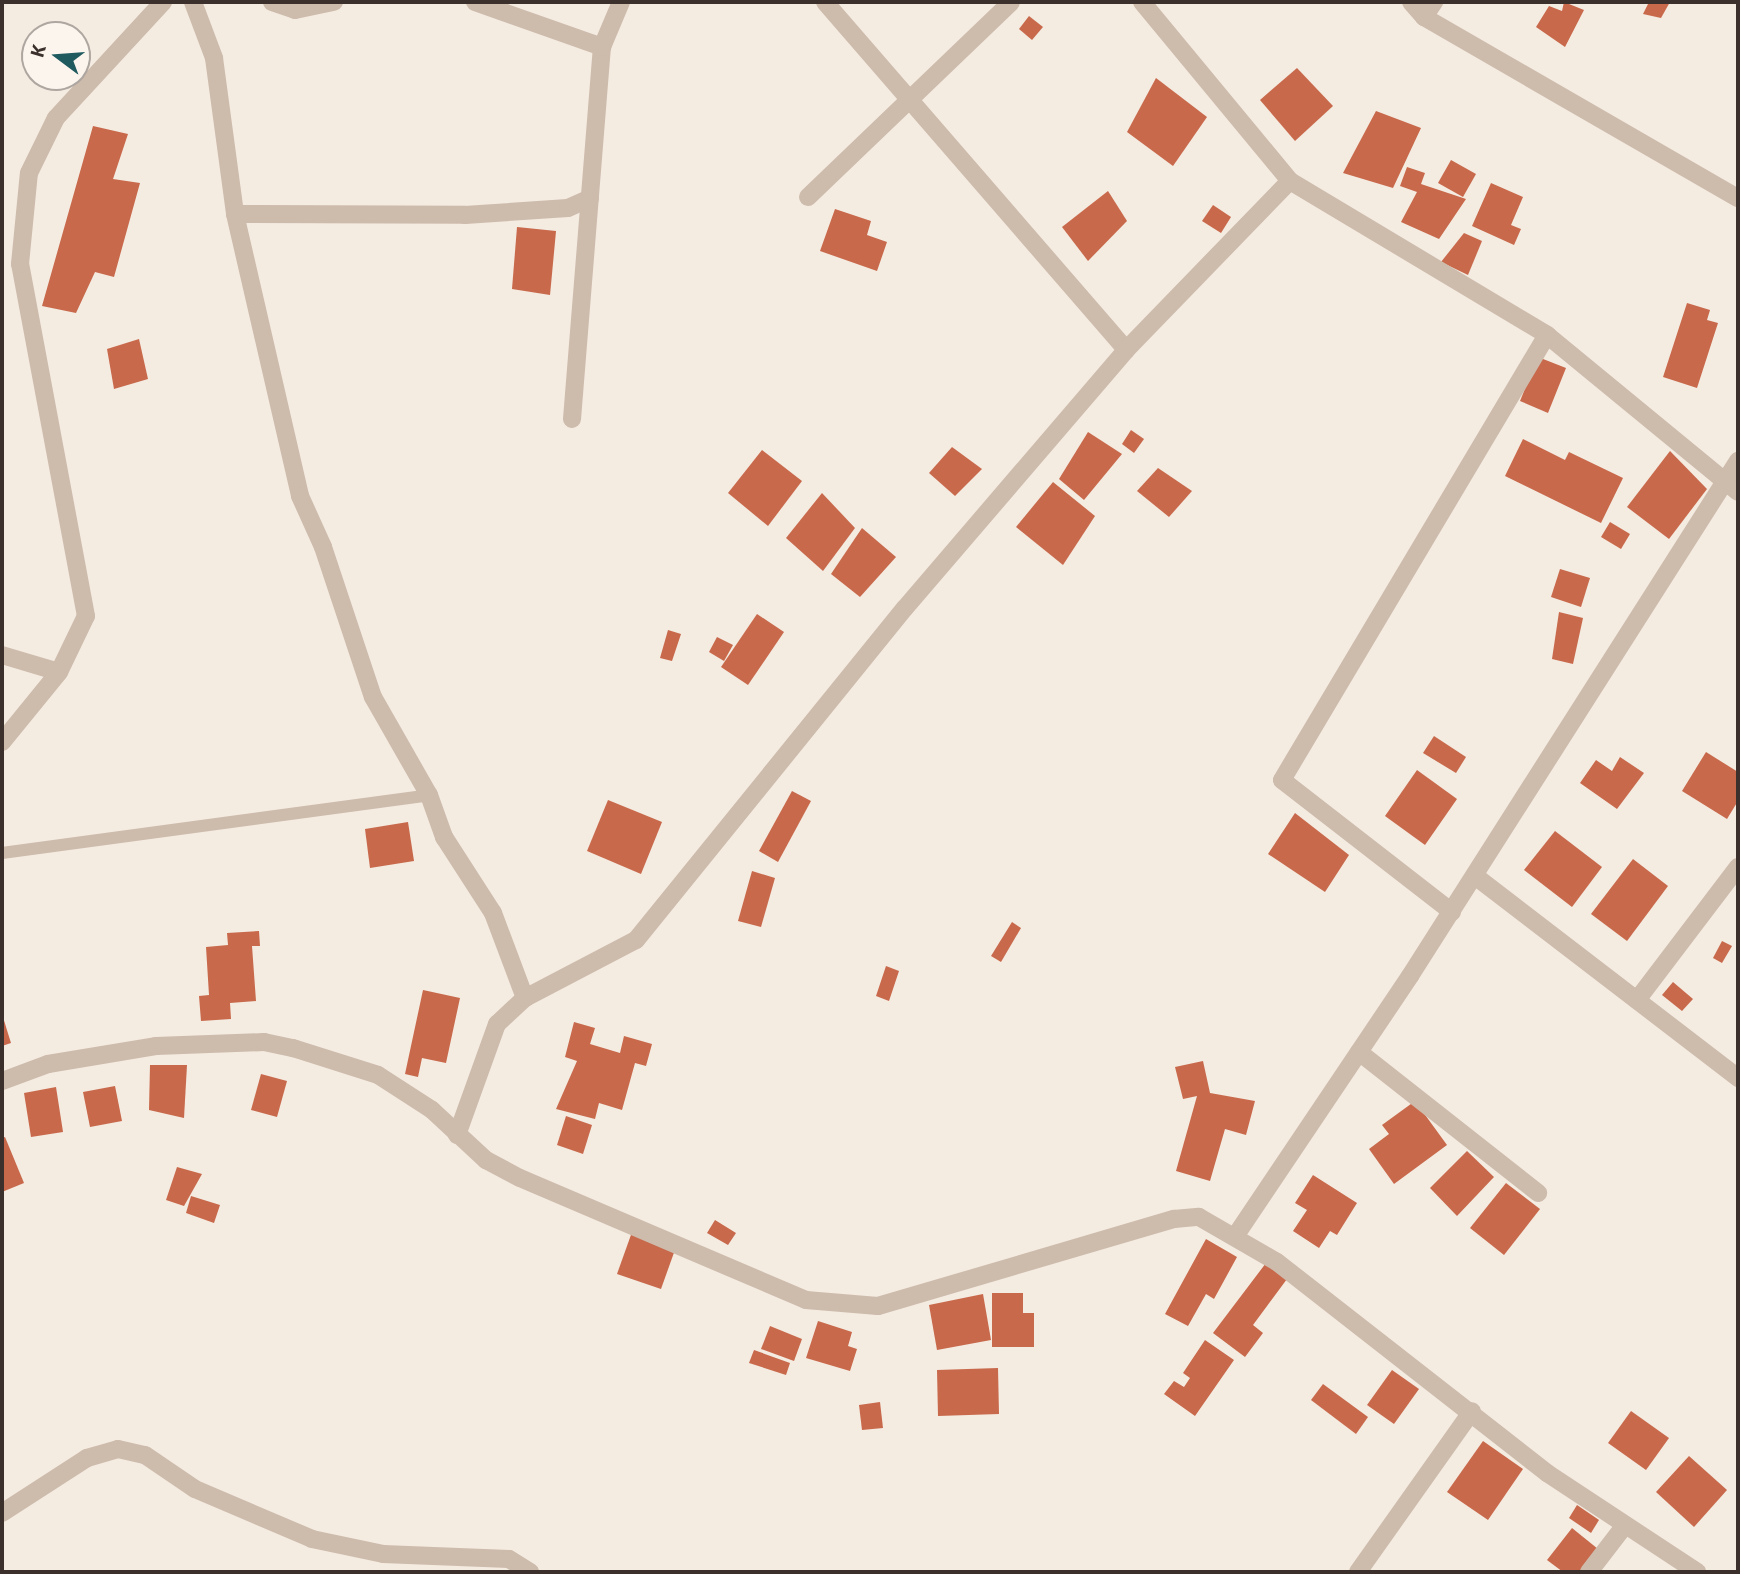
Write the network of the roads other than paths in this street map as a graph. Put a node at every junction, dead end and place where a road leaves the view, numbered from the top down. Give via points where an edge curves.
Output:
1 (163, 2) edge
2 (193, 2) edge
3 (272, 2) edge
4 (334, 2) edge
5 (475, 2) edge
6 (621, 2) edge
7 (825, 2) edge
8 (1011, 2) edge
9 (1142, 2) edge
10 (1410, 2) edge
11 (1434, 2) edge
12 (1424, 17) junction
13 (602, 47) junction
14 (908, 99) junction
15 (1290, 181) junction
16 (808, 197) dead end
17 (590, 198) junction
18 (1738, 198) edge
19 (235, 214) junction
20 (1547, 335) junction
21 (1126, 350) junction
22 (572, 419) dead end
23 (1738, 461) edge
24 (1733, 488) edge
25 (2, 655) edge
26 (59, 672) junction
27 (2, 742) edge
28 (429, 795) junction
29 (2, 853) edge
30 (1738, 867) edge
31 (1475, 876) junction
32 (1452, 912) junction
33 (525, 998) junction
34 (1637, 1000) junction
35 (1359, 1052) junction
36 (1738, 1078) edge
37 (2, 1081) edge
38 (457, 1135) junction
39 (1538, 1193) dead end
40 (1236, 1235) junction
41 (1472, 1411) junction
42 (2, 1513) edge
43 (1625, 1525) junction
44 (530, 1572) edge
45 (1359, 1572) edge
46 (1590, 1572) edge
47 (1697, 1572) edge

1 - 26 street via 56,118 29,173 20,264 86,616
2 - 19 street via 214,58
3 - 4 street via 295,10
5 - 13 street
6 - 13 street
7 - 14 street
8 - 14 street
9 - 15 street
10 - 12 street
11 - 12 street
12 - 18 street
13 - 17 street
14 - 16 street
14 - 21 street
15 - 20 street
15 - 21 street
17 - 19 street via 568,208 465,215
17 - 22 street
19 - 28 street via 300,496 323,547 373,697
20 - 24 street
20 - 32 street via 1282,780
21 - 33 street via 896,618 636,940
23 - 24 street
24 - 31 street
25 - 26 street
26 - 27 street
28 - 29 lane
28 - 33 street via 444,837 493,913
30 - 34 street
31 - 32 street
31 - 34 street
32 - 35 street
33 - 38 street via 497,1024
34 - 36 street
35 - 39 street
35 - 40 street
37 - 38 street via 48,1064 156,1046 264,1042 378,1075
38 - 40 street via 486,1160 554,1194 632,1220 806,1300 878,1306 1174,1219 1199,1217
40 - 41 street
41 - 43 street
41 - 45 street
42 - 44 street via 87,1458 118,1449 145,1455 195,1489 312,1539 383,1554 509,1559
43 - 46 street
43 - 47 street

